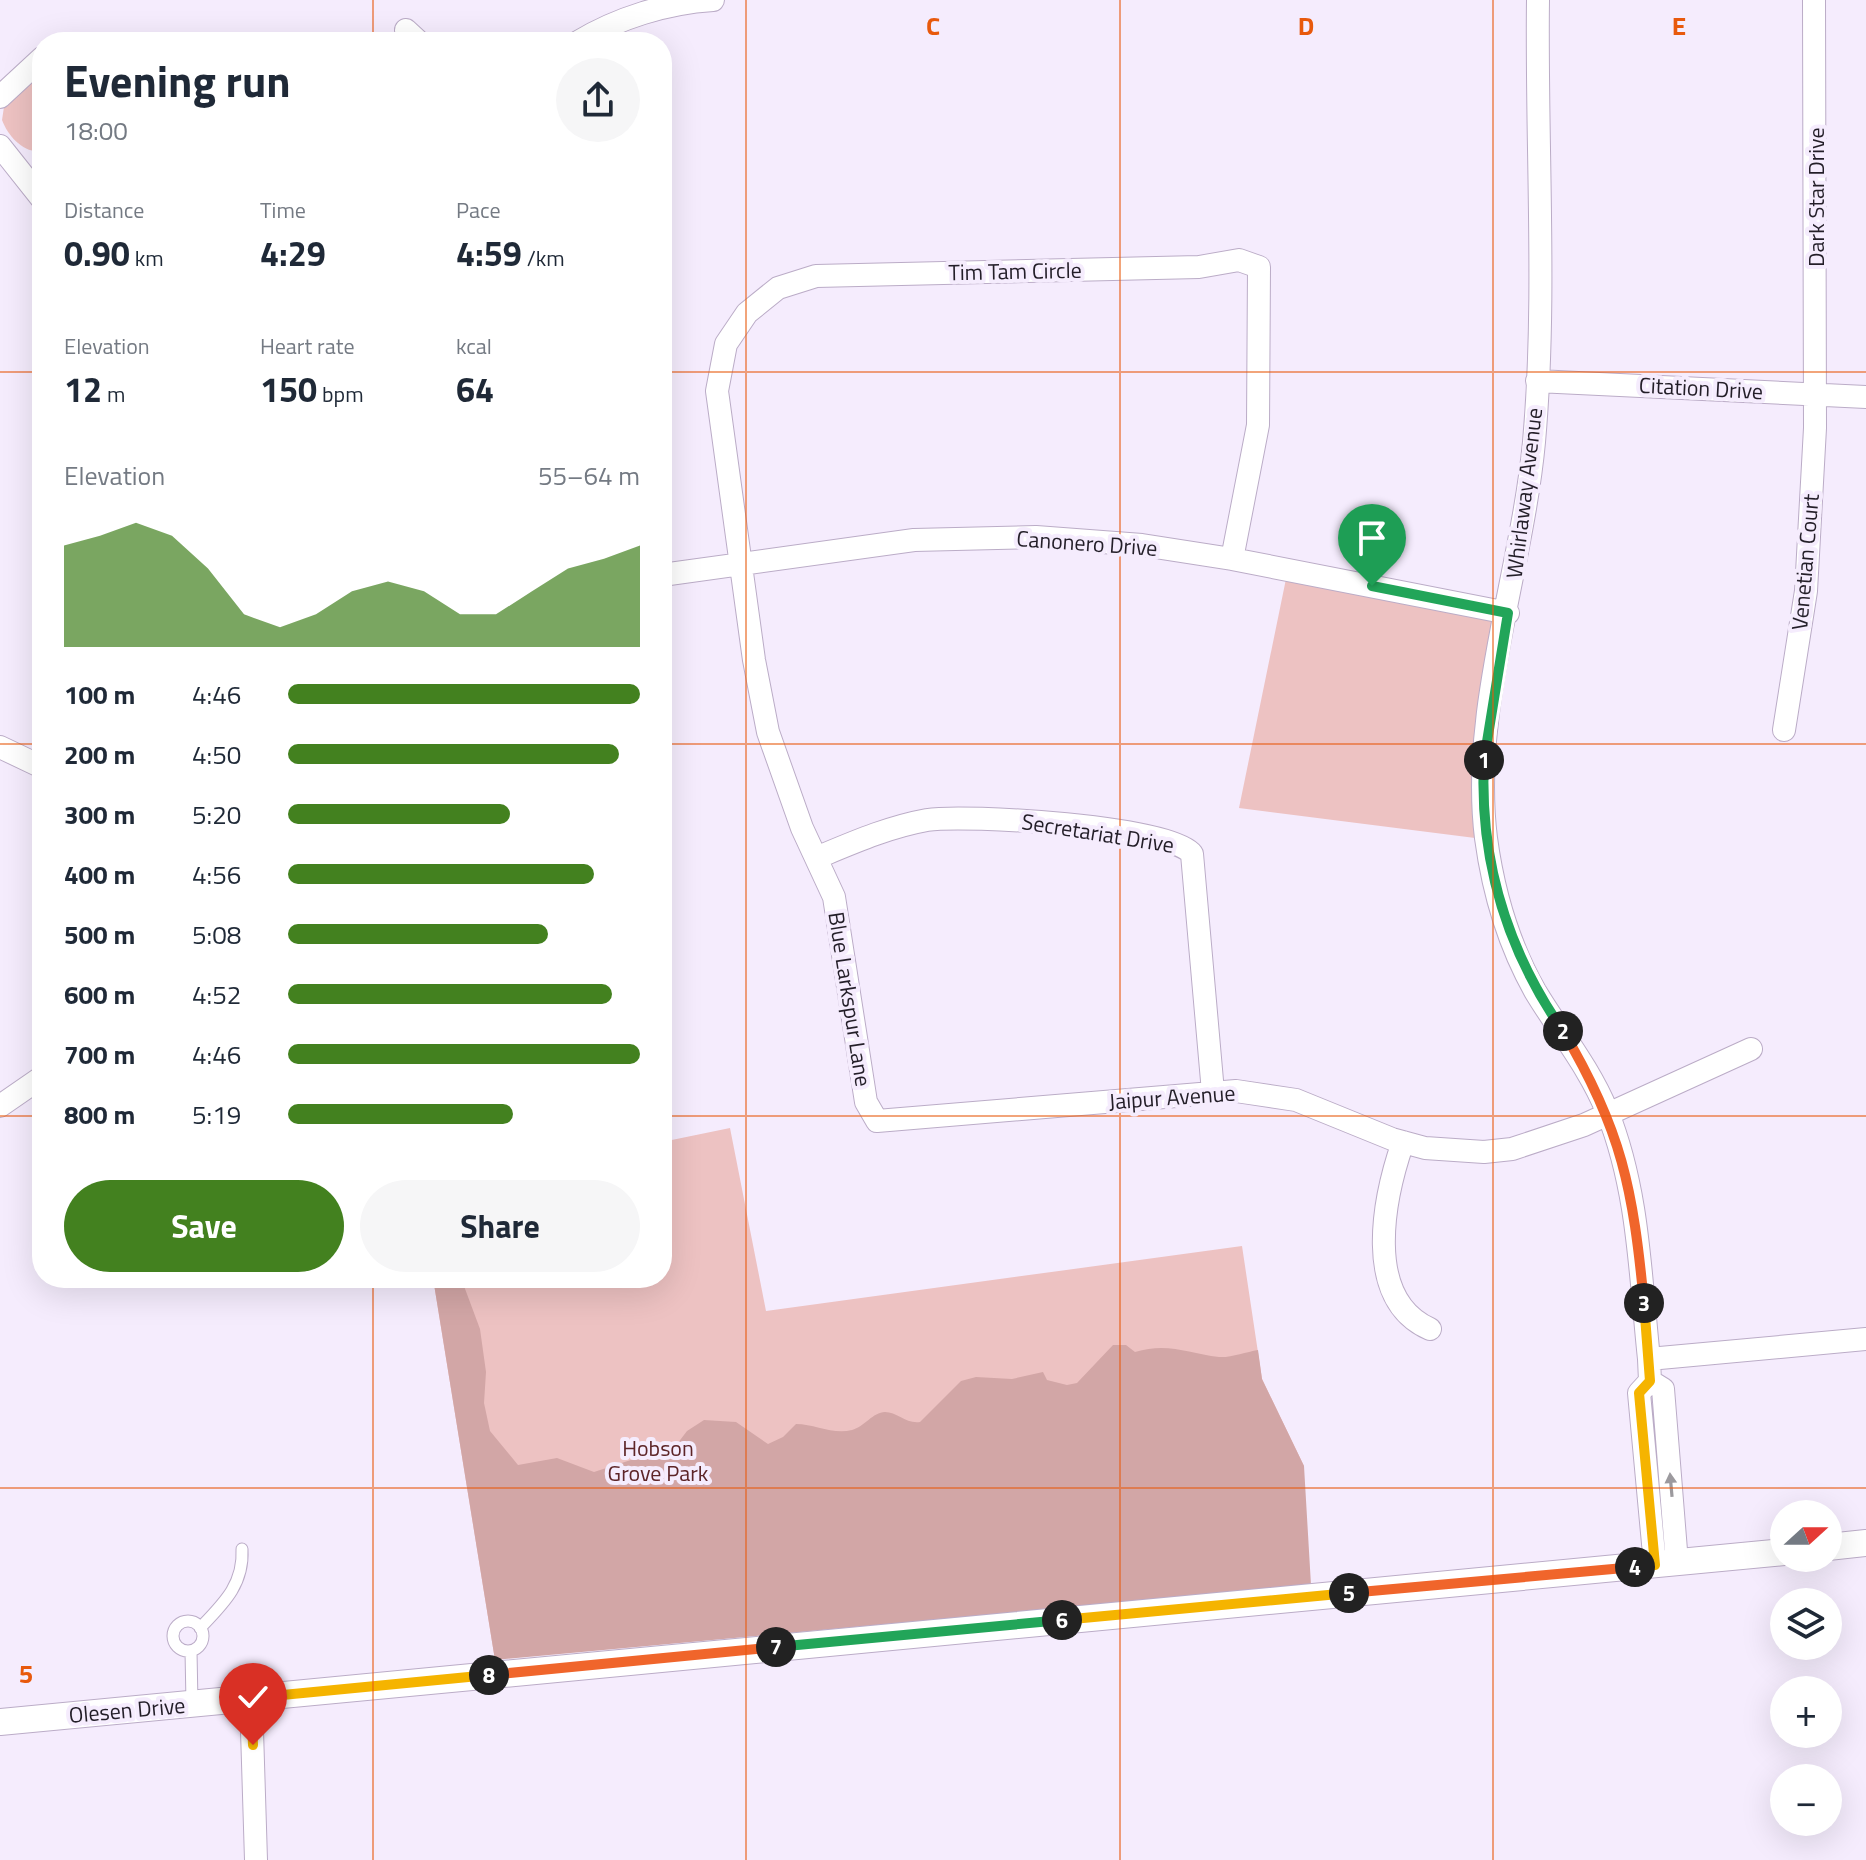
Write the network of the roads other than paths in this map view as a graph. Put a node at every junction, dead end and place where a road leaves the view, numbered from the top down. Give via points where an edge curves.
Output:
1 (713, 0) edge
2 (1538, 0) edge
3 (1814, 0) edge
4 (598, 32) edge
5 (32, 67) edge
6 (0, 97) edge
7 (0, 146) edge
8 (32, 173) edge
9 (1537, 381) junction
10 (1816, 394) junction
11 (1866, 397) edge
12 (1232, 559) junction
13 (740, 564) junction
14 (672, 574) edge
15 (1508, 613) junction
16 (1784, 730) dead end
17 (0, 747) edge
18 (32, 762) edge
19 (816, 858) junction
20 (1751, 1049) dead end
21 (32, 1084) edge
22 (1213, 1092) junction
23 (0, 1106) edge
24 (869, 1113) joint
25 (1607, 1113) junction
26 (1403, 1142) junction
27 (1430, 1329) dead end
28 (1866, 1339) edge
29 (1650, 1370) junction
30 (1866, 1543) edge
31 (1842, 1546) edge
32 (242, 1549) dead end
33 (1770, 1553) edge
34 (1666, 1564) junction
35 (200, 1628) junction
36 (191, 1651) junction
37 (251, 1698) junction
38 (192, 1703) junction
39 (0, 1722) edge
40 (256, 1860) edge

1 - 4 street via 660,8
2 - 9 street, Whirlaway Avenue
3 - 10 street, Dark Star Drive
5 - 6 street
7 - 8 street
9 - 10 street, Citation Drive
9 - 15 street, Whirlaway Avenue via 1525,513
10 - 11 street, Citation Drive
10 - 16 street, Venetian Court via 1806,591
12 - 13 street, Canonero Drive via 1095,540 992,536 914,540
12 - 13 street, Tim Tam Circle via 1260,391 1259,267 1239,260 1199,267 824,275 767,295 739,322 718,371 720,424
12 - 15 street, Canonero Drive
13 - 14 street, Canonero Drive
13 - 19 street, Blue Larkspur Lane via 768,732
15 - 25 street, Whirlaway Avenue via 1484,745 1491,865 1520,959
17 - 18 street
19 - 22 street, Secretariat Drive via 890,829 956,817 1141,835 1186,846 1192,854
19 - 24 street, Blue Larkspur Lane via 839,915
20 - 25 street, Jaipur Avenue
21 - 23 street
22 - 24 street, Jaipur Avenue via 889,1122 877,1121
22 - 26 street, Jaipur Avenue via 1256,1092 1296,1100
25 - 26 street, Jaipur Avenue via 1512,1149 1456,1152
25 - 29 street, Whirlaway Avenue via 1634,1206
26 - 27 street via 1387,1192 1386,1260 1399,1305 1411,1321
28 - 29 street
29 - 34 street, Whirlaway Avenue via 1639,1393
30 - 31 street
32 - 35 lane via 243,1571 233,1590
33 - 34 street, Olesen Drive
34 - 37 street, Olesen Drive
35 - 36 lane via 203,1639
35 - 36 lane via 185,1621 173,1630 174,1644
36 - 38 lane
37 - 38 street, Olesen Drive
37 - 40 street
38 - 39 street, Olesen Drive

